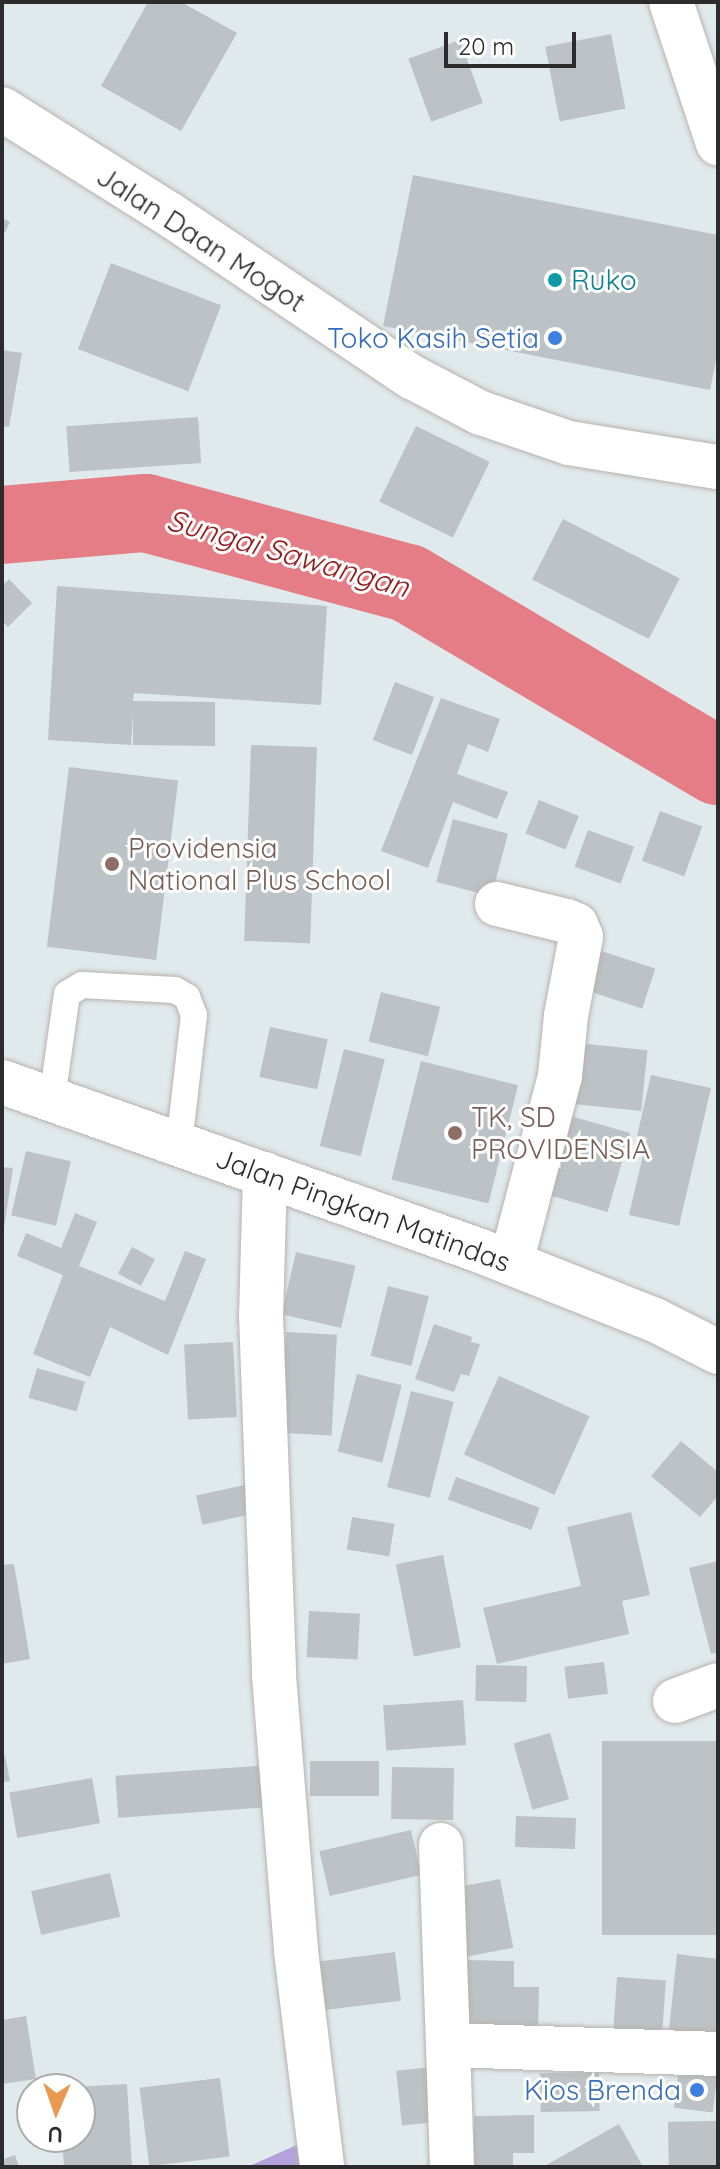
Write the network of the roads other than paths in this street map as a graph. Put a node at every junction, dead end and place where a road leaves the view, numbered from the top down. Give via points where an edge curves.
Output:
1 (671, 2) edge
2 (2, 109) edge
3 (718, 143) edge
4 (717, 460) edge
5 (497, 904) dead end
6 (2, 1082) edge
7 (52, 1099) junction
8 (179, 1144) junction
9 (265, 1174) junction
10 (511, 1263) junction
11 (718, 1352) edge
12 (718, 1685) edge
13 (675, 1701) dead end
14 (441, 1845) dead end
15 (448, 2045) junction
16 (718, 2054) edge
17 (322, 2167) edge
18 (452, 2167) edge

1 - 3 street
2 - 4 street, Jalan Daan Mogot via 412,377 481,413 569,443
5 - 10 street via 567,921 576,925 581,937 560,1076
6 - 7 street, Jalan Pingkan Matindas
7 - 8 street, Jalan Pingkan Matindas
7 - 8 lane via 67,994 82,985 175,990 187,997 194,1015
8 - 9 street, Jalan Pingkan Matindas
9 - 10 street, Jalan Pingkan Matindas
9 - 17 street via 261,1315 274,1676 296,1951
10 - 11 street, Jalan Pingkan Matindas via 655,1320
12 - 13 street
14 - 15 street
15 - 16 street
15 - 18 street

